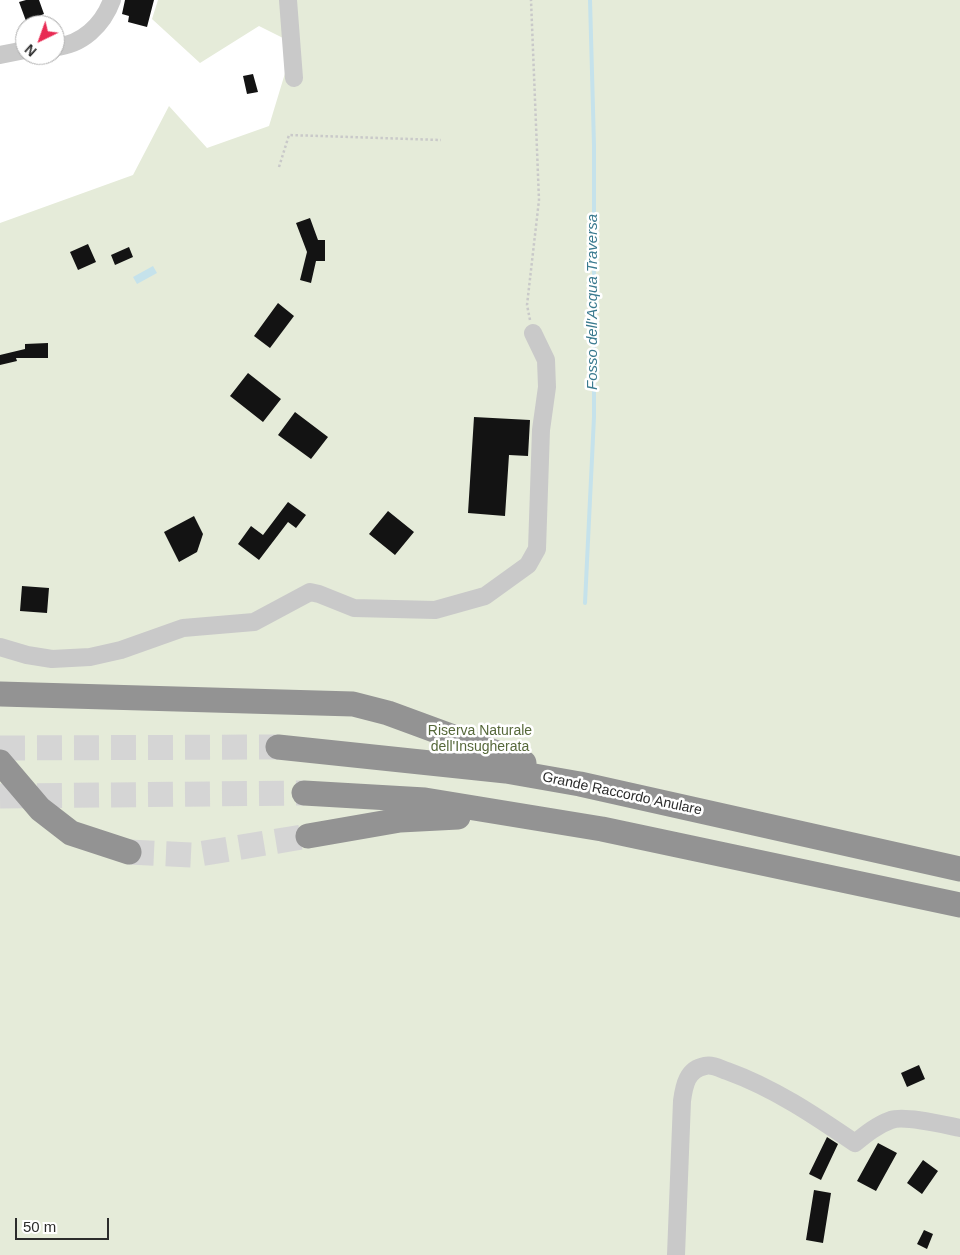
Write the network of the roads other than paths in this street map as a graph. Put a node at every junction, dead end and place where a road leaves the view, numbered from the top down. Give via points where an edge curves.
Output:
1 (112, 0) edge
2 (288, 0) edge
3 (65, 45) edge
4 (15, 52) edge
5 (0, 55) edge
6 (294, 78) dead end
7 (533, 333) road end
8 (0, 647) edge
9 (0, 694) edge
10 (278, 747) tunnel mouth
11 (0, 762) edge
12 (580, 784) junction
13 (304, 793) tunnel mouth
14 (508, 814) junction
15 (308, 836) tunnel mouth
16 (129, 852) tunnel mouth
17 (960, 869) edge
18 (960, 905) edge
19 (960, 1128) edge
20 (676, 1255) edge

1 - 3 street via 103,19 88,34
2 - 6 street
4 - 5 street
7 - 8 street via 546,360 547,387 540,430 537,549 528,565 485,596 435,610 370,609 350,607 310,592 254,622 183,628 90,657 52,659
9 - 12 highway via 353,704 388,713
10 - 12 highway, Grande Raccordo Anulare via 506,771
11 - 16 highway via 40,809 71,833
12 - 17 highway, Grande Raccordo Anulare
13 - 14 highway via 424,800
14 - 15 highway via 400,820
14 - 18 highway via 602,829
19 - 20 street via 893,1119 874,1128 855,1143 795,1103 747,1078 706,1065 696,1069 684,1086 682,1101

